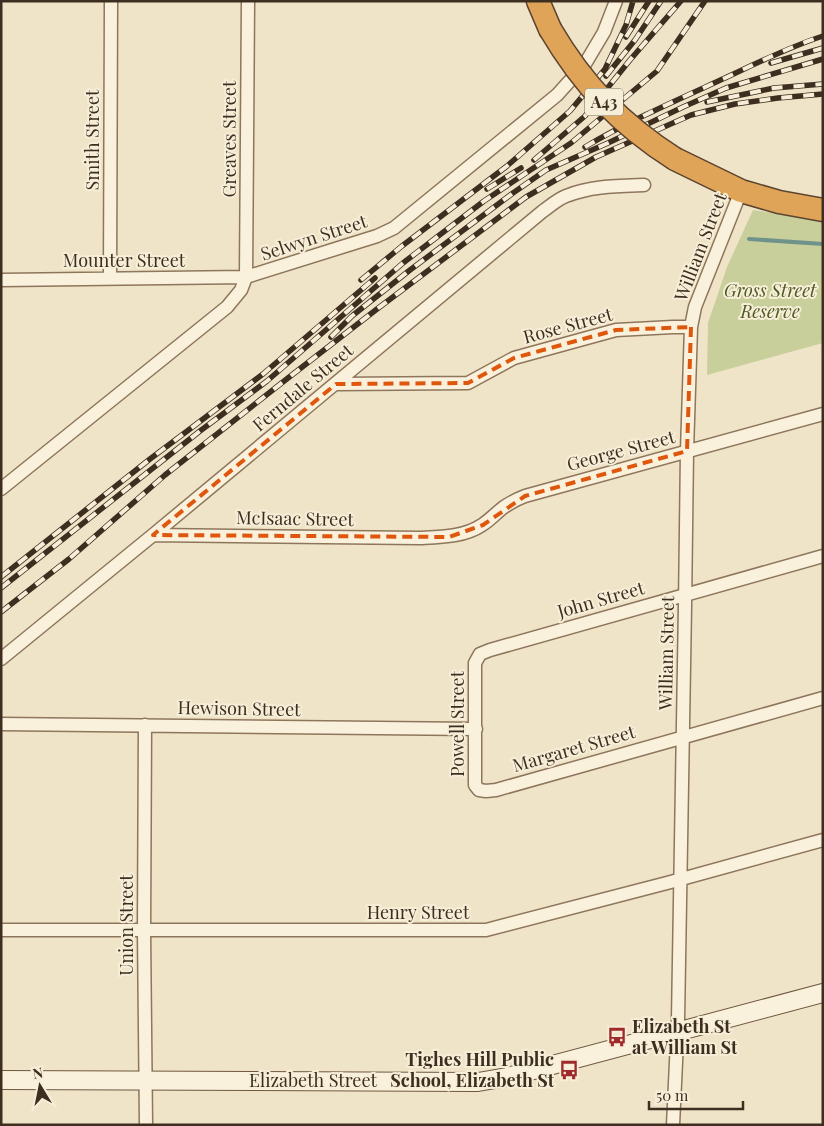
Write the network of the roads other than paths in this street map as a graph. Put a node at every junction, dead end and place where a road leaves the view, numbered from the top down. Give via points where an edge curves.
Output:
1 (111, 1) edge
2 (248, 1) edge
3 (538, 1) edge
4 (555, 1) edge
5 (616, 1) edge
6 (556, 26) junction
7 (679, 154) junction
8 (644, 185) dead end
9 (741, 191) junction
10 (823, 195) edge
11 (823, 210) edge
12 (246, 277) junction
13 (110, 278) junction
14 (1, 280) edge
15 (691, 327) junction
16 (336, 384) junction
17 (823, 414) edge
18 (687, 451) junction
19 (1, 489) edge
20 (154, 536) junction
21 (436, 538) joint
22 (823, 556) edge
23 (686, 594) junction
24 (478, 657) joint
25 (1, 659) edge
26 (823, 698) edge
27 (1, 724) edge
28 (145, 725) junction
29 (476, 729) junction
30 (683, 737) junction
31 (479, 790) joint
32 (823, 840) edge
33 (680, 879) junction
34 (1, 930) edge
35 (144, 931) junction
36 (823, 993) edge
37 (677, 1032) junction
38 (1, 1080) edge
39 (146, 1081) junction
40 (146, 1125) edge
41 (674, 1125) edge

1 - 13 street, Smith Street
2 - 12 street, Greaves Street
3 - 6 highway, A43
4 - 6 highway, A43
5 - 12 street, Selwyn Street via 604,32 585,64 557,95 394,228
6 - 7 highway, A43, bridge via 561,47 602,100 656,147
7 - 9 highway, A43
7 - 10 highway, A43 via 708,161 747,178
8 - 16 street, Ferndale Street via 602,186 564,197
9 - 11 highway, A43
9 - 15 street, William Street via 695,306
12 - 13 street, Mounter Street
12 - 19 street, Selwyn Street via 241,290 227,307
13 - 14 street, Mounter Street
15 - 16 street, Rose Street via 616,330 514,358 468,384
15 - 18 street, William Street
16 - 20 street, Ferndale Street
17 - 18 street, George Street
18 - 21 street, George Street via 525,496 473,530
18 - 23 street, William Street
20 - 21 street, McIsaac Street
20 - 25 street, Ferndale Street
22 - 23 street, John Street
23 - 24 street, John Street via 490,650
23 - 30 street, William Street
24 - 29 street, Powell Street via 475,664
26 - 30 street, Margaret Street
27 - 28 street, Hewison Street
28 - 29 street, Hewison Street
28 - 35 street, Union Street
29 - 31 street, Powell Street via 475,785
30 - 31 street, Margaret Street via 496,790
30 - 33 street, William Street
32 - 33 street, Henry Street
33 - 35 street, Henry Street via 486,930
33 - 37 street, William Street
34 - 35 street, Henry Street
35 - 39 street, Union Street
36 - 37 main road, Elizabeth Street
37 - 39 main road, Elizabeth Street via 478,1082
37 - 41 street, William Street
38 - 39 main road, Elizabeth Street
39 - 40 street, Union Street

